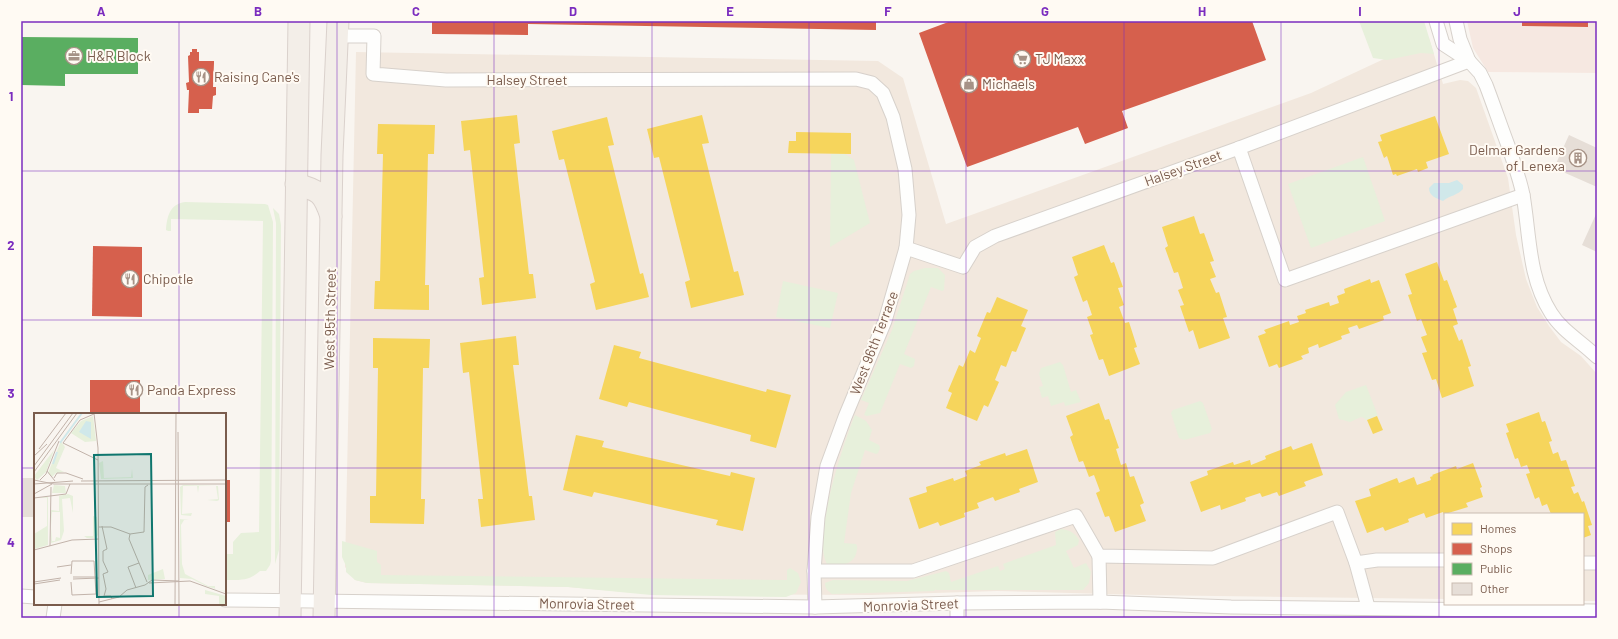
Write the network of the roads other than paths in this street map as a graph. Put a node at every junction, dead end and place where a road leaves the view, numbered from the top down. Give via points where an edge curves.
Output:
1 (299, 21) edge
2 (1436, 21) edge
3 (1456, 21) edge
4 (338, 28) edge
5 (1470, 61) junction
6 (753, 79) joint
7 (1239, 148) junction
8 (332, 154) junction
9 (296, 184) junction
10 (1523, 195) junction
11 (332, 217) junction
12 (906, 248) junction
13 (1597, 357) edge
14 (1099, 556) junction
15 (1444, 560) edge
16 (1356, 563) junction
17 (1584, 563) edge
18 (1597, 563) edge
19 (814, 571) junction
20 (21, 596) edge
21 (34, 597) edge
22 (226, 600) edge
23 (1100, 602) junction
24 (956, 603) junction
25 (55, 605) edge
26 (815, 607) junction
27 (1368, 608) junction
28 (290, 609) edge
29 (324, 609) edge
30 (1597, 611) edge
31 (1402, 615) edge
32 (53, 618) edge
33 (957, 618) edge

1 - 9 main road
2 - 5 street via 1443,44
3 - 5 street via 1460,39
4 - 6 street, Halsey Street via 374,36 373,74 446,80
4 - 8 main road, West 95th Street
5 - 7 street, Halsey Street
5 - 10 street via 1486,85
6 - 12 street, West 96th Terrace via 856,79 872,83 883,93 893,117 905,170 909,215
7 - 10 street via 1285,280
7 - 12 street, Halsey Street via 995,236 975,247 963,267
8 - 9 main road via 325,169 316,176
8 - 11 main road, West 95th Street
9 - 11 main road via 315,189 325,199
9 - 28 main road
10 - 13 street via 1530,255 1543,297 1551,314
11 - 29 main road, West 95th Street
12 - 19 street, West 96th Terrace via 885,321 827,466 818,516
14 - 16 street via 1213,558 1337,512
14 - 19 street via 1076,516 913,571
14 - 23 street
15 - 16 street via 1378,560
16 - 27 street
17 - 18 street
19 - 26 street, West 96th Terrace
20 - 21 street
22 - 28 street, Monrovia Street
23 - 24 street, Monrovia Street
23 - 27 street, Monrovia Street via 1231,607
24 - 26 street, Monrovia Street
24 - 33 street
25 - 32 street
26 - 29 street, Monrovia Street
27 - 31 street, Monrovia Street
28 - 29 street, Monrovia Street
30 - 31 street, Monrovia Street

